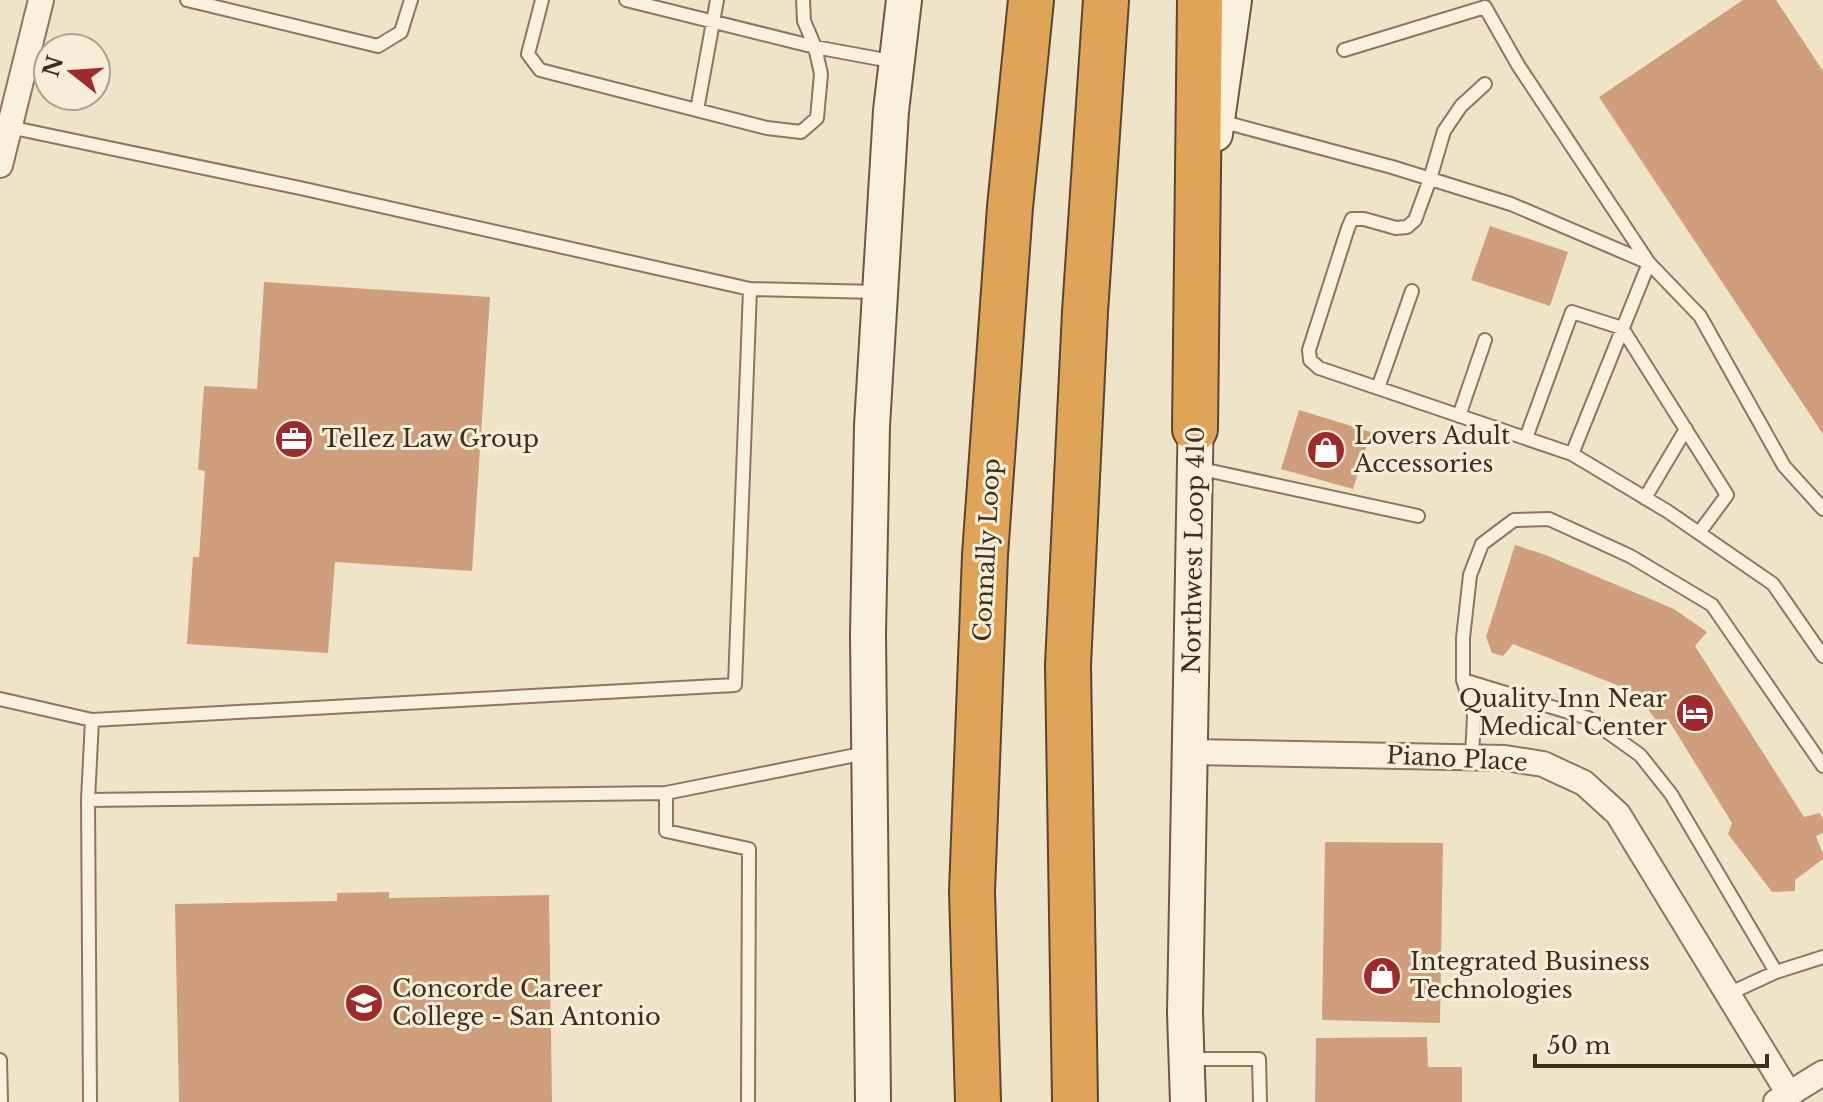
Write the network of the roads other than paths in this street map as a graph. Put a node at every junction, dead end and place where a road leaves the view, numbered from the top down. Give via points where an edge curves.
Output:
1 (41, 0) edge
2 (187, 0) edge
3 (411, 0) edge
4 (542, 0) edge
5 (626, 0) edge
6 (717, 0) edge
7 (803, 0) edge
8 (904, 0) edge
9 (1031, 0) edge
10 (1106, 0) edge
11 (1200, 0) edge
12 (1234, 0) edge
13 (226, 4) edge
14 (1490, 4) edge
15 (714, 22) junction
16 (815, 47) junction
17 (1344, 50) dead end
18 (897, 62) junction
19 (1485, 84) dead end
20 (697, 110) junction
21 (1216, 120) junction
22 (9, 127) junction
23 (0, 165) edge
24 (1430, 179) junction
25 (1649, 263) junction
26 (750, 289) junction
27 (1412, 291) dead end
28 (880, 293) junction
29 (1622, 328) junction
30 (1485, 340) dead end
31 (1378, 388) junction
32 (1459, 416) junction
33 (1686, 429) junction
34 (1526, 438) junction
35 (1194, 449) junction
36 (1572, 454) junction
37 (1645, 498) junction
38 (1823, 509) edge
39 (1418, 516) dead end
40 (1699, 533) junction
41 (1823, 656) edge
42 (1463, 680) junction
43 (0, 699) edge
44 (92, 720) junction
45 (1191, 752) junction
46 (869, 753) junction
47 (1472, 757) junction
48 (1823, 766) edge
49 (666, 793) junction
50 (88, 800) junction
51 (1823, 957) edge
52 (1776, 972) junction
53 (1728, 994) junction
54 (1186, 1059) junction
55 (0, 1060) edge
56 (1823, 1073) edge
57 (1782, 1099) edge
58 (1, 1102) edge
59 (90, 1102) edge
60 (748, 1102) edge
61 (873, 1102) edge
62 (978, 1102) edge
63 (1075, 1102) edge
64 (1188, 1102) edge
65 (1260, 1102) edge

1 - 22 street
2 - 13 lane
3 - 13 lane via 401,32 378,46
4 - 20 lane via 528,54 540,70
5 - 15 lane
6 - 15 lane
7 - 16 lane via 804,21
8 - 18 main road
9 - 62 highway, Connally Loop via 985,555 972,891
10 - 63 highway via 1068,665
11 - 35 highway
12 - 21 main road, Northwest Loop 410
14 - 17 lane
14 - 25 lane via 1518,65
15 - 16 lane
15 - 20 lane
16 - 18 lane
16 - 20 lane via 821,74 817,118 801,132
18 - 28 main road
19 - 24 lane via 1444,131
21 - 24 lane
21 - 35 main road, Northwest Loop 410
22 - 23 street
22 - 26 lane
24 - 25 lane via 1511,204
24 - 31 lane via 1415,220 1407,227 1352,219 1309,350 1319,368
25 - 29 lane
25 - 38 lane via 1700,316 1784,466
26 - 28 lane
26 - 44 lane via 735,685
27 - 31 lane
28 - 46 main road via 872,441
29 - 33 lane
29 - 34 lane via 1572,312
29 - 36 lane
30 - 32 lane
31 - 32 lane
32 - 34 lane
33 - 37 lane
33 - 40 lane via 1727,495
34 - 36 lane
35 - 39 lane
35 - 45 main road, Northwest Loop 410
36 - 37 lane
37 - 40 lane
40 - 41 lane via 1773,584
42 - 47 lane via 1474,715
42 - 48 lane via 1470,575 1482,544 1514,520 1549,519 1630,556 1712,605
42 - 52 lane via 1588,718 1640,755 1671,794
43 - 44 lane
44 - 50 lane
45 - 47 street, Piano Place
45 - 54 main road, Northwest Loop 410
46 - 49 lane
46 - 61 main road
47 - 53 street, Piano Place via 1543,764 1584,783 1618,814
49 - 50 lane
49 - 60 lane via 666,831 749,849
50 - 59 lane
51 - 52 lane
52 - 53 lane
53 - 57 street, Piano Place
54 - 64 main road, Northwest Loop 410
54 - 65 lane via 1259,1059
55 - 58 lane
56 - 57 street

